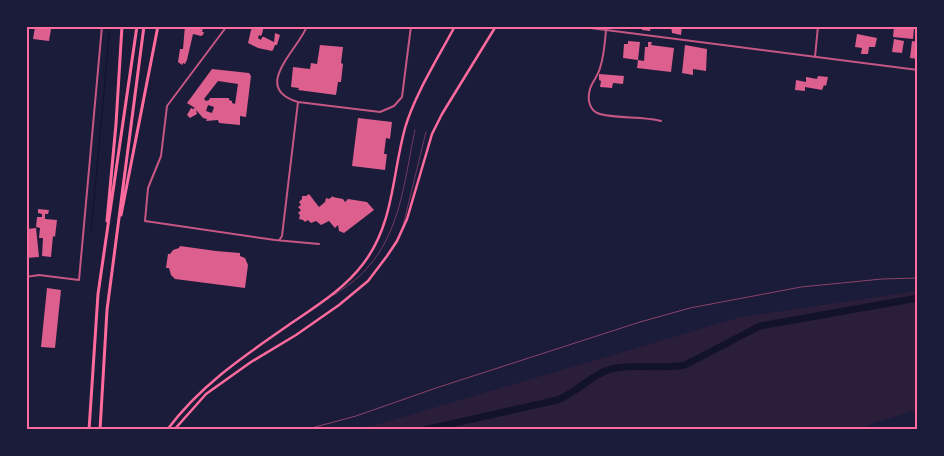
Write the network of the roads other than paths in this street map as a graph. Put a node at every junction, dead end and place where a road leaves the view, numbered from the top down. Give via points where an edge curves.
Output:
1 (102, 26) edge
2 (122, 26) edge
3 (137, 26) edge
4 (144, 26) edge
5 (158, 26) edge
6 (227, 26) edge
7 (307, 26) edge
8 (411, 26) edge
9 (455, 26) edge
10 (496, 26) edge
11 (575, 26) edge
12 (818, 26) edge
13 (590, 27) edge
14 (606, 30) junction
15 (815, 56) junction
16 (918, 70) edge
17 (298, 102) junction
18 (661, 121) dead end
19 (415, 130) dead end
20 (426, 132) dead end
21 (117, 233) junction
22 (106, 239) junction
23 (280, 239) junction
24 (397, 242) junction
25 (318, 244) dead end
26 (26, 277) edge
27 (318, 305) junction
28 (89, 430) edge
29 (100, 430) edge
30 (168, 430) edge
31 (174, 430) edge

1 - 26 street via 79,280 39,275
2 - 22 highway
3 - 22 highway
4 - 21 highway
5 - 21 highway
6 - 23 street via 167,106 161,156 148,188 146,222
7 - 17 street via 280,69 278,83 284,95
8 - 17 street via 402,97 394,106 380,112
9 - 27 main road via 408,120 389,210 377,242 353,276
10 - 24 main road via 432,134
11 - 13 street
12 - 15 street
13 - 14 street
14 - 15 street
14 - 18 street via 600,71 590,89 592,110 598,114
15 - 16 street
17 - 23 street
19 - 27 lane via 398,209 381,250 352,283
20 - 24 lane
21 - 29 highway via 106,316
22 - 28 highway via 95,320
23 - 25 street
24 - 31 main road via 368,281 296,335 206,394
27 - 30 main road via 232,364 190,402

